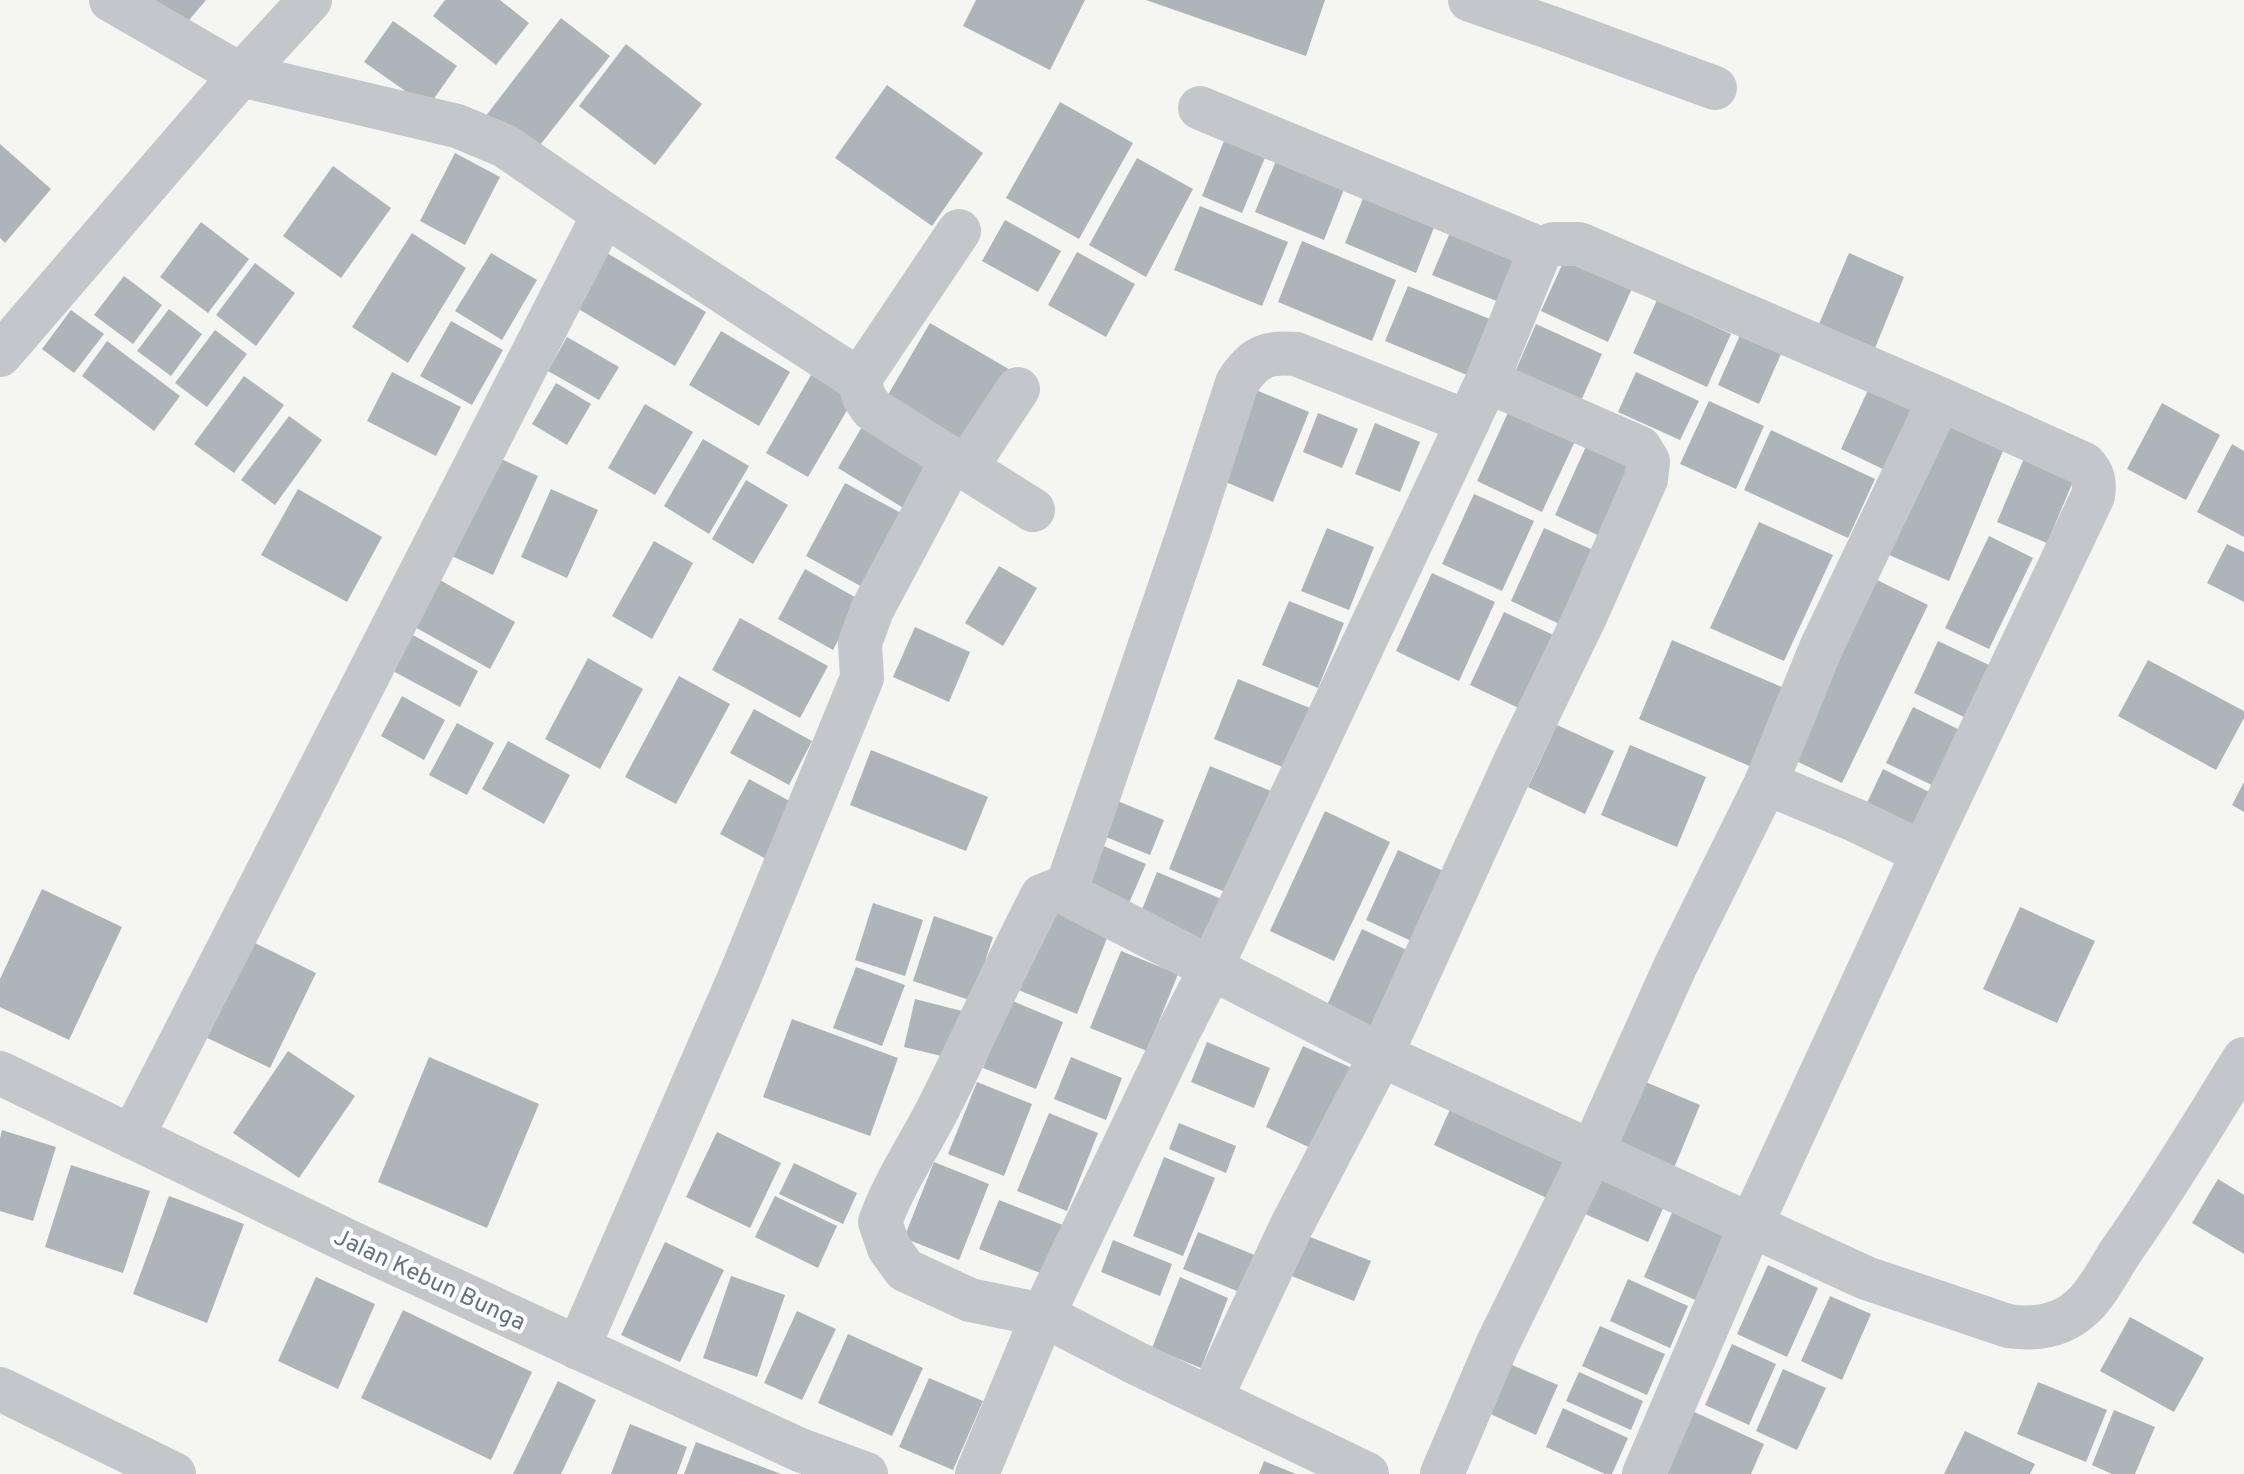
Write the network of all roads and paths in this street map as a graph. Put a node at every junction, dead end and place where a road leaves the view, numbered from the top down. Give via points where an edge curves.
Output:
1 (111, 0) edge
2 (310, 0) edge
3 (1470, 0) edge
4 (241, 75) junction
5 (1715, 88) dead end
6 (1200, 108) dead end
7 (604, 214) junction
8 (959, 231) dead end
9 (1541, 249) junction
10 (0, 355) edge
11 (859, 380) junction
12 (1487, 381) junction
13 (1018, 389) dead end
14 (1940, 399) junction
15 (1468, 422) junction
16 (958, 464) junction
17 (1033, 510) dead end
18 (1766, 783) junction
19 (1923, 853) junction
20 (1065, 893) junction
21 (1211, 968) junction
22 (1381, 1055) junction
23 (2244, 1059) edge
24 (0, 1073) edge
25 (132, 1137) junction
26 (1592, 1152) junction
27 (1751, 1225) junction
28 (1043, 1315) junction
29 (578, 1348) junction
30 (0, 1389) edge
31 (1211, 1398) junction
32 (174, 1474) edge
33 (866, 1474) edge
34 (977, 1474) edge
35 (1367, 1474) edge
36 (1442, 1474) edge
37 (1644, 1474) edge

1 - 4 street
2 - 4 street
3 - 5 street
4 - 7 street via 457,126 505,146
4 - 10 street
6 - 9 street
7 - 11 street
7 - 25 street
8 - 11 street
9 - 12 street
9 - 14 street via 1579,244
11 - 16 street via 872,409
12 - 15 street
12 - 22 street via 1633,444 1649,469
13 - 16 street
14 - 18 street via 1821,648
14 - 19 street via 2084,464 2094,485
15 - 20 street via 1296,354 1278,352 1248,366 1237,383
15 - 21 street
16 - 17 street
16 - 29 street via 872,610 860,643 862,678
18 - 19 street
18 - 26 street
19 - 27 street
20 - 21 street
20 - 28 street via 1057,890 1042,896 880,1222 889,1248 905,1270 970,1300
21 - 22 street
21 - 28 street
22 - 26 street
22 - 31 street via 1292,1225
23 - 27 street via 2084,1306 2045,1327 2008,1326 1880,1283
24 - 25 street, Jalan Kebun Bunga
25 - 29 street, Jalan Kebun Bunga
26 - 27 street
26 - 36 street via 1497,1345
27 - 37 street
28 - 31 street
28 - 34 street
29 - 33 street, Jalan Kebun Bunga via 800,1450
30 - 32 street
31 - 35 street

